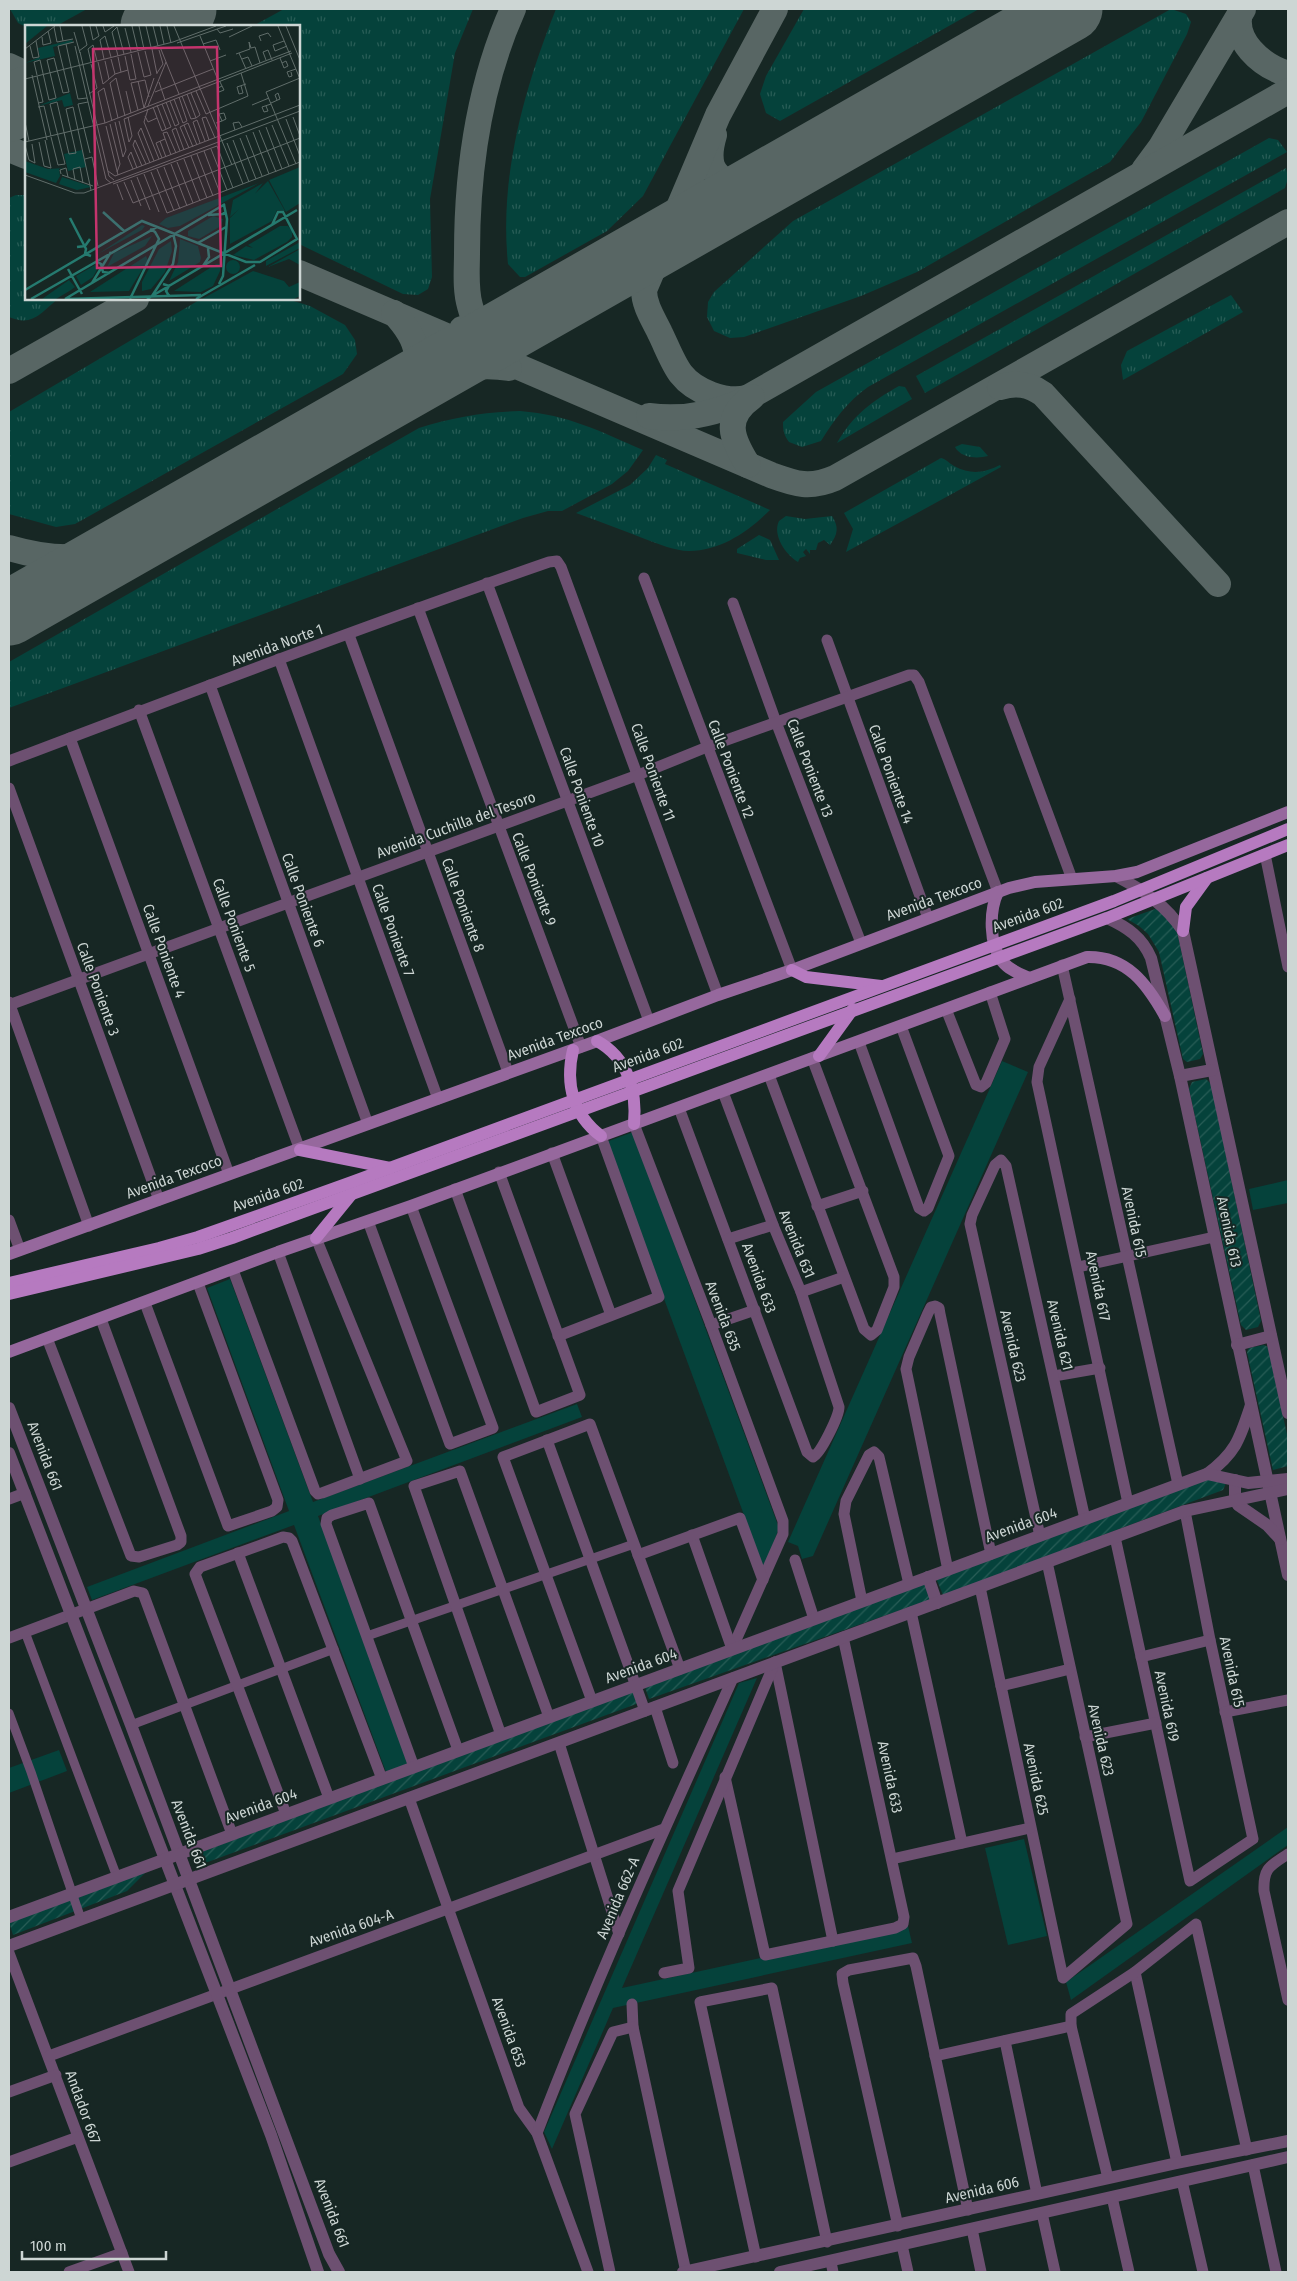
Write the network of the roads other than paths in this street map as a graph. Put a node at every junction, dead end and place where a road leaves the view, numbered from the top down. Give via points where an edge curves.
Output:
1 (557, 561) joint
2 (644, 578) dead end
3 (486, 583) junction
4 (733, 603) dead end
5 (418, 608) junction
6 (349, 635) junction
7 (827, 640) dead end
8 (279, 659) junction
9 (210, 685) junction
10 (847, 696) junction
11 (139, 710) junction
12 (1008, 710) dead end
13 (776, 722) junction
14 (70, 738) junction
15 (707, 747) junction
16 (9, 761) edge
17 (638, 775) junction
18 (9, 788) edge
19 (567, 800) junction
20 (1288, 812) edge
21 (498, 826) junction
22 (1288, 829) edge
23 (1288, 845) edge
24 (427, 851) junction
25 (1270, 852) junction
26 (1288, 854) edge
27 (357, 876) junction
28 (1116, 876) junction
29 (1209, 877) junction
30 (1072, 879) junction
31 (1142, 890) junction
32 (998, 892) junction
33 (1154, 898) junction
34 (288, 902) junction
35 (928, 918) junction
36 (1106, 918) junction
37 (219, 928) junction
38 (1183, 931) junction
39 (861, 943) junction
40 (997, 950) junction
41 (149, 954) junction
42 (1062, 966) junction
43 (1288, 967) edge
44 (792, 970) junction
45 (1029, 978) junction
46 (78, 980) junction
47 (883, 986) junction
48 (990, 992) junction
49 (718, 995) junction
50 (1070, 999) junction
51 (9, 1004) edge
52 (854, 1009) junction
53 (946, 1010) junction
54 (1165, 1016) junction
55 (649, 1021) junction
56 (901, 1026) junction
57 (597, 1041) junction
58 (859, 1042) junction
59 (577, 1049) junction
60 (816, 1057) junction
61 (1212, 1070) junction
62 (508, 1072) junction
63 (769, 1074) junction
64 (1180, 1076) junction
65 (631, 1085) junction
66 (723, 1092) junction
67 (438, 1099) junction
68 (576, 1106) junction
69 (679, 1108) junction
70 (368, 1124) junction
71 (634, 1124) junction
72 (601, 1136) junction
73 (300, 1150) junction
74 (552, 1153) junction
75 (1000, 1160) joint
76 (390, 1168) junction
77 (499, 1172) junction
78 (229, 1174) junction
79 (455, 1189) junction
80 (863, 1191) junction
81 (351, 1195) junction
82 (159, 1200) junction
83 (411, 1206) junction
84 (816, 1206) junction
85 (9, 1220) edge
86 (368, 1221) junction
87 (773, 1224) junction
88 (89, 1226) junction
89 (1214, 1237) junction
90 (316, 1238) junction
91 (728, 1239) junction
92 (14, 1252) edge
93 (278, 1252) junction
94 (1126, 1256) junction
95 (1078, 1267) junction
96 (233, 1270) junction
97 (844, 1277) junction
98 (198, 1283) junction
99 (9, 1284) edge
100 (801, 1292) junction
101 (9, 1294) edge
102 (145, 1302) junction
103 (755, 1310) junction
104 (611, 1315) junction
105 (101, 1319) junction
106 (712, 1325) junction
107 (558, 1336) junction
108 (1271, 1336) junction
109 (47, 1338) junction
110 (1237, 1345) junction
111 (9, 1352) edge
112 (1100, 1368) junction
113 (1054, 1376) junction
114 (1251, 1405) junction
115 (9, 1408) edge
116 (1288, 1413) edge
117 (547, 1440) junction
118 (9, 1454) edge
119 (813, 1457) joint
120 (1207, 1474) junction
121 (360, 1479) junction
122 (1288, 1479) edge
123 (1235, 1480) junction
124 (1178, 1484) junction
125 (1269, 1487) junction
126 (1288, 1489) edge
127 (25, 1493) junction
128 (9, 1499) edge
129 (1235, 1500) junction
130 (1128, 1503) junction
131 (1185, 1511) junction
132 (1085, 1519) junction
133 (692, 1535) junction
134 (1040, 1536) junction
135 (1115, 1537) junction
136 (1281, 1540) junction
137 (636, 1549) junction
138 (238, 1553) junction
139 (991, 1554) junction
140 (590, 1559) junction
141 (795, 1560) dead end
142 (1047, 1562) junction
143 (948, 1570) junction
144 (546, 1574) junction
145 (1288, 1575) edge
146 (928, 1577) junction
147 (763, 1580) junction
148 (909, 1584) junction
149 (980, 1587) junction
150 (502, 1589) junction
151 (862, 1601) junction
152 (937, 1603) junction
153 (454, 1606) junction
154 (87, 1610) junction
155 (911, 1612) junction
156 (71, 1616) junction
157 (814, 1619) junction
158 (411, 1621) junction
159 (25, 1632) junction
160 (367, 1636) junction
161 (844, 1637) junction
162 (9, 1638) edge
163 (1210, 1640) junction
164 (732, 1649) junction
165 (334, 1650) junction
166 (1142, 1657) junction
167 (776, 1662) junction
168 (283, 1669) junction
169 (680, 1669) junction
170 (1070, 1670) junction
171 (733, 1678) junction
172 (238, 1685) junction
173 (636, 1685) junction
174 (1001, 1686) junction
175 (1288, 1700) edge
176 (592, 1701) junction
177 (184, 1705) junction
178 (650, 1709) junction
179 (1226, 1712) junction
180 (9, 1713) edge
181 (549, 1717) junction
182 (1156, 1723) junction
183 (131, 1725) junction
184 (501, 1734) junction
185 (1085, 1737) junction
186 (559, 1742) junction
187 (458, 1750) junction
188 (673, 1763) dead end
189 (414, 1767) junction
190 (725, 1777) junction
191 (382, 1779) junction
192 (329, 1798) junction
193 (409, 1798) junction
194 (286, 1814) junction
195 (1030, 1828) junction
196 (664, 1829) junction
197 (232, 1834) junction
198 (962, 1843) junction
199 (179, 1854) junction
200 (1288, 1854) edge
201 (594, 1855) junction
202 (164, 1859) junction
203 (892, 1859) junction
204 (117, 1877) junction
205 (189, 1880) junction
206 (1190, 1881) joint
207 (174, 1885) junction
208 (71, 1894) junction
209 (449, 1909) junction
210 (9, 1916) edge
211 (81, 1919) junction
212 (619, 1934) junction
213 (833, 1940) junction
214 (9, 1946) edge
215 (9, 1953) edge
216 (1135, 1972) junction
217 (664, 1973) dead end
218 (1063, 1978) joint
219 (230, 1988) junction
220 (217, 1993) junction
221 (1288, 2000) edge
222 (632, 2004) dead end
223 (1071, 2026) junction
224 (633, 2027) junction
225 (238, 2031) junction
226 (1005, 2041) junction
227 (49, 2056) junction
228 (935, 2056) junction
229 (56, 2075) junction
230 (9, 2092) edge
231 (537, 2133) junction
232 (78, 2137) junction
233 (1288, 2141) edge
234 (1247, 2150) junction
235 (1288, 2157) edge
236 (9, 2162) edge
237 (1177, 2163) junction
238 (1253, 2165) junction
239 (1108, 2178) junction
240 (1182, 2181) junction
241 (1068, 2188) junction
242 (1037, 2194) junction
243 (1112, 2197) junction
244 (1072, 2206) junction
245 (968, 2210) junction
246 (1042, 2213) junction
247 (898, 2226) junction
248 (972, 2229) junction
249 (827, 2242) junction
250 (902, 2245) junction
251 (122, 2253) junction
252 (756, 2257) junction
253 (832, 2267) edge
254 (69, 2272) edge
255 (129, 2272) edge
256 (318, 2272) edge
257 (339, 2272) edge
258 (588, 2272) edge
259 (610, 2272) edge
260 (685, 2272) edge
261 (780, 2272) edge
262 (908, 2272) edge
263 (981, 2272) edge
264 (1055, 2272) edge
265 (1129, 2272) edge
266 (1202, 2272) edge
267 (1276, 2272) edge

1 - 3 street, Avenida Norte 1
1 - 17 street, Calle Poniente 11
2 - 15 street, Calle Poniente 12
3 - 5 street, Avenida Norte 1
3 - 19 street, Calle Poniente 10
4 - 13 street, Calle Poniente 13
5 - 6 street, Avenida Norte 1
5 - 21 street, Calle Poniente 9
6 - 8 street, Avenida Norte 1
6 - 24 street, Calle Poniente 8
7 - 10 street, Calle Poniente 14
8 - 9 street, Avenida Norte 1
8 - 27 street, Calle Poniente 7
9 - 11 street, Avenida Norte 1
9 - 34 street, Calle Poniente 6
10 - 13 street, Avenida Cuchilla del Tesoro
10 - 32 street, Avenida Cuchilla del Tesoro via 914,675
10 - 35 street, Calle Poniente 14
11 - 14 street, Avenida Norte 1
11 - 37 street, Calle Poniente 5
12 - 30 street
13 - 15 street, Avenida Cuchilla del Tesoro
13 - 39 street, Calle Poniente 13
14 - 16 street, Avenida Norte 1
14 - 41 street, Calle Poniente 4
15 - 17 street, Avenida Cuchilla del Tesoro
15 - 44 street, Calle Poniente 12
17 - 19 street, Avenida Cuchilla del Tesoro
17 - 49 street, Calle Poniente 11
18 - 46 street, Calle Poniente 3
19 - 21 street, Avenida Cuchilla del Tesoro
19 - 55 street, Calle Poniente 10
20 - 28 main road, Avenida Texcoco via 1154,866
21 - 24 street, Avenida Cuchilla del Tesoro
21 - 59 street, Calle Poniente 9
22 - 31 main road, Avenida 602
23 - 25 main road, Avenida 602
24 - 27 street, Avenida Cuchilla del Tesoro
24 - 62 street, Calle Poniente 8
25 - 26 street
25 - 29 main road, Avenida 602
25 - 43 street
27 - 34 street, Avenida Cuchilla del Tesoro
27 - 67 street, Calle Poniente 7
28 - 30 main road, Avenida Texcoco
28 - 31 street
29 - 33 main road, Avenida 602
29 - 38 main road via 1186,907
30 - 32 main road, Avenida Texcoco via 1035,882
31 - 33 street, Avenida 613
31 - 40 main road, Avenida 602
32 - 35 main road, Avenida Texcoco
32 - 40 main road via 992,921
33 - 36 main road, Avenida 602
33 - 38 street, Avenida 613
34 - 37 street, Avenida Cuchilla del Tesoro
34 - 70 street, Calle Poniente 6
35 - 39 main road, Avenida Texcoco
36 - 40 main road, Avenida 602
36 - 54 street, Avenida 613 via 1130,930 1145,944
37 - 41 street, Avenida Cuchilla del Tesoro
37 - 73 street, Calle Poniente 5
38 - 61 street, Avenida 613
39 - 44 main road, Avenida Texcoco
40 - 45 main road via 1012,970
40 - 47 main road, Avenida 602
40 - 52 main road, Avenida 602
41 - 46 street, Avenida Cuchilla del Tesoro
41 - 78 street, Calle Poniente 4
42 - 45 main road
42 - 50 street, Avenida 615
42 - 54 main road via 1087,957 1118,962 1141,980
44 - 47 main road via 806,977
44 - 49 main road, Avenida Texcoco
45 - 48 main road
46 - 51 street, Avenida Cuchilla del Tesoro
46 - 82 street, Calle Poniente 3
47 - 65 main road, Avenida 602
48 - 53 main road
48 - 53 street via 1005,1039 986,1083 981,1087 976,1085
49 - 55 main road, Avenida Texcoco
50 - 94 street, Avenida 615
50 - 95 street, Avenida 617 via 1037,1075
51 - 88 street
52 - 60 main road
52 - 65 main road, Avenida 602
53 - 56 main road
54 - 64 street, Avenida 613
55 - 57 main road, Avenida Texcoco
56 - 58 main road
56 - 58 street via 949,1157 924,1212 919,1208
57 - 59 main road, Avenida Texcoco
57 - 65 main road via 616,1054
58 - 60 main road
59 - 62 main road, Avenida Texcoco
59 - 68 main road via 569,1075
60 - 63 main road
60 - 80 street
61 - 64 street
61 - 108 street, Avenida 613
62 - 67 main road, Avenida Texcoco
63 - 66 main road
63 - 84 street
64 - 89 street, Avenida 613
65 - 68 main road, Avenida 602
65 - 71 main road
66 - 69 main road
66 - 87 street, Avenida 631
67 - 70 main road, Avenida Texcoco
68 - 72 main road via 586,1123
68 - 76 main road, Avenida 602
68 - 81 main road, Avenida 602
69 - 71 main road
69 - 91 street, Avenida 633
70 - 73 main road, Avenida Texcoco
71 - 72 main road
71 - 106 street, Avenida 635
72 - 74 main road
72 - 104 street via 660,1297
73 - 76 main road
73 - 78 main road, Avenida Texcoco
74 - 77 main road
74 - 104 street
75 - 113 street, Avenida 621 via 1006,1166
75 - 134 street, Avenida 623 via 995,1164 970,1221
76 - 99 main road, Avenida 602 via 159,1248
77 - 79 main road
77 - 107 street
78 - 82 main road, Avenida Texcoco
79 - 83 main road
79 - 107 street via 536,1412 580,1395
80 - 84 street
80 - 97 street via 895,1283 877,1330 870,1334 864,1330
81 - 90 main road
81 - 101 main road, Avenida 602 via 198,1249
82 - 88 main road, Avenida Texcoco
83 - 86 main road
83 - 86 street via 493,1428 450,1444
84 - 97 street
85 - 92 street
86 - 90 main road
87 - 91 street
87 - 100 street, Avenida 631
88 - 92 main road, Avenida Texcoco
89 - 94 street
89 - 110 street, Avenida 613
90 - 93 main road
90 - 121 street via 406,1461
91 - 103 street, Avenida 633
93 - 96 main road
93 - 121 street
94 - 95 street
94 - 124 street, Avenida 615
95 - 112 street, Avenida 617
96 - 98 main road
96 - 121 street via 315,1491 318,1494
97 - 100 street
98 - 102 main road
98 - 102 street via 278,1500 272,1511 228,1526
100 - 119 street, Avenida 631 via 840,1409 819,1452
102 - 105 main road
103 - 106 street
103 - 119 street, Avenida 633 via 807,1452
104 - 107 street
105 - 109 main road
105 - 109 street via 182,1536 181,1542 139,1557 130,1553
106 - 147 street, Avenida 635 via 783,1520 783,1534
108 - 110 street
108 - 116 street, Avenida 613
109 - 111 main road
110 - 114 street, Avenida 613
112 - 113 street
112 - 130 street, Avenida 617
113 - 132 street, Avenida 621
114 - 120 street via 1234,1450
114 - 125 street, Avenida 613
115 - 154 street, Avenida 661
117 - 137 street via 590,1424
117 - 140 street
117 - 144 street via 503,1457
118 - 127 street, Avenida 661
120 - 123 street
120 - 124 street, Avenida 604
122 - 125 street
123 - 125 street
123 - 129 street
124 - 130 street, Avenida 604
125 - 126 street
125 - 129 street
125 - 136 street, Avenida 613
127 - 128 street
127 - 156 street, Avenida 661
129 - 131 street
129 - 136 street
130 - 132 street, Avenida 604
131 - 135 street
131 - 163 street, Avenida 615
132 - 134 street, Avenida 604
133 - 137 street
133 - 147 street via 737,1518 742,1520
133 - 164 street
134 - 139 street, Avenida 604
135 - 142 street
135 - 166 street, Avenida 619
136 - 145 street, Avenida 613
137 - 140 street
137 - 169 street
138 - 165 street via 283,1537 292,1541
138 - 168 street
138 - 172 street via 196,1571
139 - 143 street, Avenida 604
139 - 143 street via 940,1314 935,1306 928,1313 906,1365
140 - 144 street
140 - 173 street
141 - 157 street
142 - 149 street
142 - 170 street, Avenida 623
143 - 146 street, Avenida 604
144 - 150 street
144 - 176 street
146 - 148 street, Avenida 604
146 - 152 street
147 - 164 street
148 - 151 street, Avenida 604
148 - 151 street via 879,1457 874,1452 869,1455 846,1501 844,1514
149 - 152 street
149 - 174 street, Avenida 625
150 - 153 street
150 - 153 street via 460,1471 414,1486
150 - 181 street
151 - 157 street, Avenida 604
152 - 155 street
153 - 158 street
153 - 184 street
154 - 156 street
154 - 177 street via 140,1591
154 - 183 street, Avenida 661
155 - 161 street
155 - 198 street
156 - 159 street
156 - 202 street, Avenida 661
157 - 164 street, Avenida 604
158 - 160 street
158 - 160 street via 369,1503 327,1518 326,1524
158 - 187 street
159 - 162 street
159 - 204 street
160 - 189 street
161 - 167 street
161 - 203 street, Avenida 633
163 - 166 street
163 - 179 street, Avenida 615
164 - 169 street, Avenida 604
165 - 168 street
165 - 191 street
166 - 182 street, Avenida 619
167 - 171 street
167 - 190 street
167 - 213 street
168 - 172 street
168 - 192 street
169 - 173 street, Avenida 604
170 - 174 street
170 - 185 street, Avenida 623
171 - 178 street
171 - 196 street, Avenida 662-A
172 - 177 street
172 - 194 street
173 - 176 street, Avenida 604
173 - 178 street
174 - 195 street, Avenida 625
175 - 179 street
176 - 181 street, Avenida 604
177 - 183 street
177 - 197 street
178 - 186 street
178 - 188 street
179 - 206 street, Avenida 615 via 1253,1839
180 - 208 street via 32,1772
181 - 184 street, Avenida 604
182 - 185 street
182 - 206 street, Avenida 619
183 - 199 street, Avenida 661
184 - 187 street, Avenida 604
185 - 218 street, Avenida 623 via 1127,1924
186 - 193 street
186 - 201 street
187 - 189 street, Avenida 604
189 - 191 street, Avenida 604
190 - 213 street via 764,1955
190 - 217 street via 678,1891 689,1968
191 - 192 street, Avenida 604
192 - 194 street, Avenida 604
193 - 205 street
193 - 209 street, Avenida 653
194 - 197 street, Avenida 604
195 - 198 street
195 - 218 street, Avenida 625
196 - 201 street, Avenida 604-A
196 - 212 street, Avenida 662-A
197 - 199 street, Avenida 604
198 - 203 street
199 - 202 street, Avenida 604
199 - 205 street, Avenida 661
200 - 221 street via 1268,1868 1263,1876
201 - 209 street, Avenida 604-A
201 - 212 street
202 - 204 street, Avenida 604
202 - 207 street, Avenida 661
203 - 213 street, Avenida 633 via 903,1924
204 - 208 street, Avenida 604
205 - 207 street
205 - 219 street, Avenida 661
207 - 211 street
207 - 220 street, Avenida 661
208 - 210 street, Avenida 604
208 - 211 street
209 - 219 street, Avenida 604-A
209 - 231 street, Avenida 653 via 520,2108
211 - 214 street
212 - 231 street, Avenida 662-A
215 - 227 street, Andador 667
216 - 223 street via 1071,2014
216 - 234 street via 1196,1924
216 - 237 street
219 - 220 street, Avenida 604-A
219 - 225 street, Avenida 661
220 - 225 street, Avenida 661
220 - 227 street, Avenida 604-A
222 - 224 street
223 - 226 street
223 - 239 street
224 - 259 street via 613,2032 575,2114
224 - 260 street
225 - 256 street, Avenida 661
225 - 257 street, Avenida 661
226 - 228 street
226 - 242 street
227 - 229 street, Andador 667
228 - 245 street
228 - 247 street via 913,1958 842,1974
229 - 230 street
229 - 232 street, Andador 667
231 - 258 street, Avenida 653
232 - 236 street
232 - 251 street, Andador 667
233 - 234 street, Avenida 606
234 - 237 street, Avenida 606
235 - 238 street
237 - 239 street, Avenida 606
238 - 240 street
238 - 267 street
239 - 241 street, Avenida 606
240 - 243 street
240 - 266 street
241 - 242 street, Avenida 606
241 - 244 street
242 - 245 street, Avenida 606
243 - 244 street
243 - 265 street
244 - 246 street
245 - 247 street, Avenida 606
246 - 248 street
246 - 264 street
247 - 249 street, Avenida 606
248 - 250 street
248 - 263 street
249 - 252 street, Avenida 606
249 - 252 street via 772,1988 700,2002
250 - 253 street
250 - 262 street
251 - 254 street
251 - 255 street, Andador 667
252 - 260 street, Avenida 606
253 - 261 street

